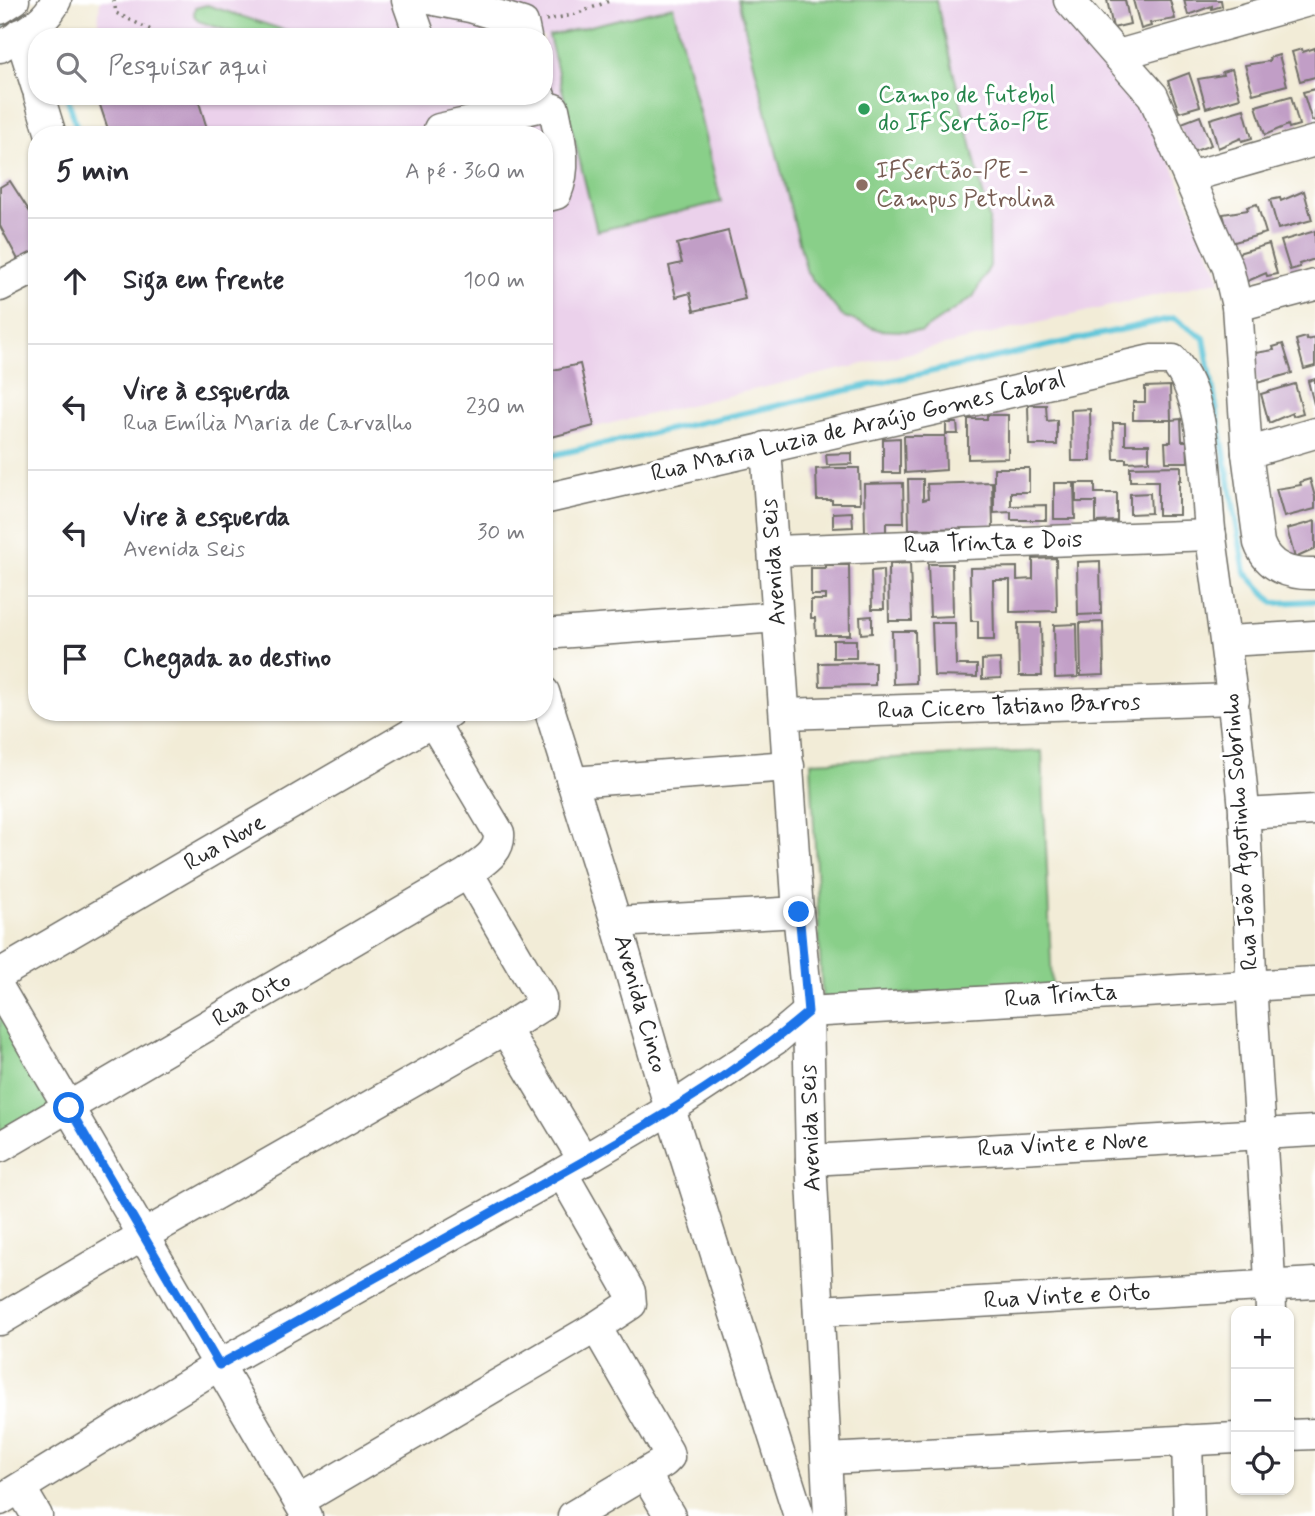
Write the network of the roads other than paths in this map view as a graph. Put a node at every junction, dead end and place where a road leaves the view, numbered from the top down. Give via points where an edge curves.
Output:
1 (14, 0) edge
2 (31, 0) edge
3 (56, 0) edge
4 (407, 0) edge
5 (434, 0) edge
6 (1069, 0) edge
7 (1312, 0) edge
8 (471, 3) edge
9 (0, 9) edge
10 (31, 28) edge
11 (417, 28) edge
12 (520, 28) edge
13 (28, 30) edge
14 (10, 40) edge
15 (1118, 55) junction
16 (28, 72) edge
17 (42, 105) edge
18 (526, 105) edge
19 (548, 105) edge
20 (48, 126) edge
21 (450, 126) edge
22 (1315, 141) edge
23 (1189, 177) junction
24 (553, 195) edge
25 (28, 272) edge
26 (1315, 285) edge
27 (0, 286) edge
28 (1237, 306) junction
29 (1173, 360) joint
30 (1315, 433) edge
31 (766, 447) junction
32 (1247, 453) junction
33 (553, 497) edge
34 (1210, 535) junction
35 (775, 551) junction
36 (1315, 574) edge
37 (777, 617) junction
38 (553, 633) edge
39 (1315, 636) edge
40 (1227, 641) junction
41 (1234, 699) junction
42 (785, 715) junction
43 (434, 721) edge
44 (443, 721) edge
45 (553, 721) edge
46 (789, 766) junction
47 (572, 782) junction
48 (1315, 810) edge
49 (1244, 814) junction
50 (468, 873) junction
51 (799, 912) junction
52 (616, 922) junction
53 (0, 974) edge
54 (1315, 982) edge
55 (1251, 984) junction
56 (0, 990) edge
57 (808, 1012) junction
58 (505, 1029) junction
59 (69, 1108) junction
60 (670, 1110) junction
61 (1315, 1131) edge
62 (1260, 1134) junction
63 (0, 1147) edge
64 (811, 1160) junction
65 (573, 1167) junction
66 (142, 1236) junction
67 (1315, 1283) edge
68 (1271, 1298) edge
69 (819, 1311) junction
70 (0, 1320) edge
71 (596, 1327) junction
72 (219, 1365) junction
73 (1315, 1434) edge
74 (1294, 1435) edge
75 (1231, 1438) edge
76 (1187, 1440) junction
77 (827, 1459) junction
78 (657, 1466) junction
79 (10, 1495) edge
80 (303, 1508) edge
81 (37, 1516) edge
82 (572, 1516) edge
83 (670, 1516) edge
84 (799, 1516) edge
85 (830, 1516) edge
86 (1189, 1516) edge

1 - 9 street
2 - 14 street via 34,19
3 - 10 street via 41,22
4 - 11 street
5 - 8 street
6 - 15 street
7 - 15 street
8 - 12 street
13 - 14 street
14 - 16 street
15 - 23 street via 1153,96
17 - 20 street
18 - 21 street
19 - 24 street via 554,109 564,160 562,180
22 - 23 street
23 - 28 street via 1228,268
25 - 27 street
26 - 28 street
28 - 32 street
29 - 31 street, Rua Maria Luzia de Araújo Gomes Cabral via 1152,360
29 - 34 street, Rua João Agostinho Sobrinho via 1187,379 1199,417
30 - 32 street
31 - 33 street, Rua Maria Luzia de Araújo Gomes Cabral
31 - 35 street, Avenida Seis
32 - 36 street via 1264,556 1295,574
34 - 35 street, Rua Trinta e Dois
34 - 40 street, Rua João Agostinho Sobrinho
35 - 37 street, Avenida Seis
37 - 38 street
37 - 42 street, Avenida Seis
39 - 40 street
40 - 41 street, Rua João Agostinho Sobrinho
41 - 42 street, Rua Cicero Tatiano Barros
41 - 49 street, Rua João Agostinho Sobrinho
42 - 46 street, Avenida Seis
43 - 53 street, Rua Nove
44 - 50 street, Rua Oito via 499,833 499,845
45 - 47 street, Avenida Cinco
46 - 47 street
46 - 51 street, Avenida Seis
47 - 52 street, Avenida Cinco
48 - 49 street
49 - 55 street, Rua João Agostinho Sobrinho
50 - 58 street via 541,998 542,1005
50 - 59 street, Rua Oito
51 - 52 street
51 - 57 street, Avenida Seis
52 - 60 street, Avenida Cinco
54 - 55 street, Rua Trinta
55 - 57 street, Rua Trinta
55 - 62 street, Rua João Agostinho Sobrinho
56 - 59 street
57 - 60 street
57 - 64 street, Avenida Seis
58 - 65 street
58 - 66 street
59 - 63 street, Rua Oito
59 - 66 street
60 - 65 street
60 - 84 street, Avenida Cinco
61 - 62 street, Rua Vinte e Nove
62 - 64 street, Rua Vinte e Nove
62 - 68 street, Rua João Agostinho Sobrinho
64 - 69 street, Avenida Seis
65 - 71 street via 630,1292 631,1304
65 - 72 street
66 - 70 street
66 - 72 street
67 - 68 street, Rua Vinte e Oito
68 - 69 street, Rua Vinte e Oito
69 - 77 street, Avenida Seis
71 - 78 street via 668,1452
71 - 80 street
72 - 79 street
72 - 80 street
73 - 74 street
75 - 76 street
76 - 77 street
76 - 86 street
77 - 85 street, Avenida Seis
78 - 82 street
78 - 83 street
79 - 81 street

